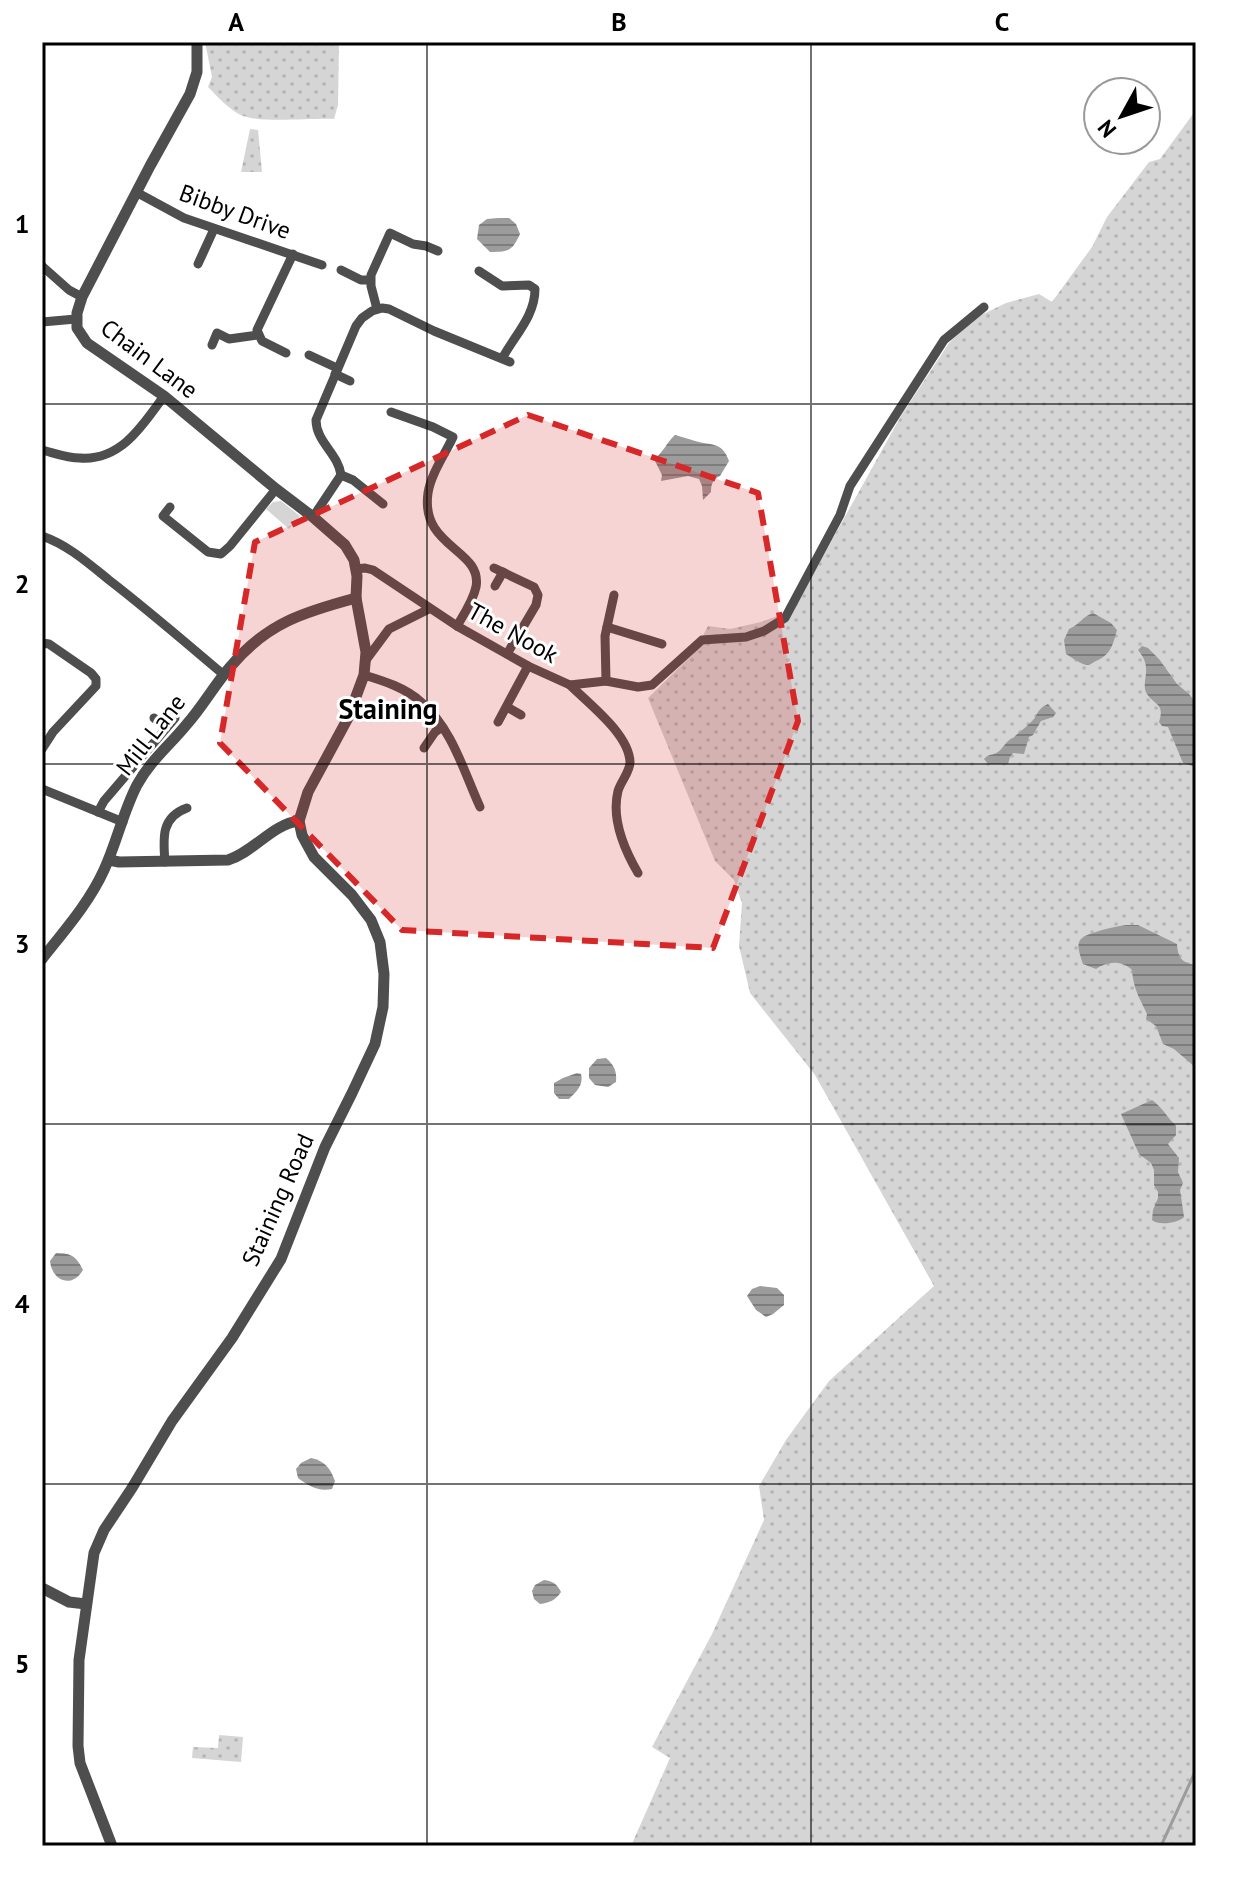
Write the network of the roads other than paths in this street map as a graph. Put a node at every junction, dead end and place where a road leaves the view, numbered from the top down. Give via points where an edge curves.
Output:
1 (197, 42) edge
2 (136, 192) junction
3 (214, 229) junction
4 (438, 251) dead end
5 (293, 254) junction
6 (198, 264) dead end
7 (322, 265) dead end
8 (42, 266) edge
9 (341, 270) dead end
10 (479, 271) dead end
11 (370, 280) junction
12 (82, 297) junction
13 (984, 307) dead end
14 (377, 309) junction
15 (76, 319) junction
16 (42, 322) edge
17 (258, 335) junction
18 (212, 345) dead end
19 (286, 353) dead end
20 (309, 355) dead end
21 (336, 371) junction
22 (350, 381) dead end
23 (164, 396) junction
24 (391, 412) dead end
25 (453, 437) junction
26 (464, 441) dead end
27 (42, 450) edge
28 (341, 475) junction
29 (276, 489) junction
30 (383, 504) dead end
31 (170, 507) dead end
32 (313, 517) junction
33 (42, 536) edge
34 (357, 569) junction
35 (495, 586) dead end
36 (614, 595) dead end
37 (356, 598) junction
38 (429, 609) junction
39 (457, 626) junction
40 (607, 627) junction
41 (42, 643) edge
42 (662, 644) dead end
43 (507, 654) junction
44 (366, 660) junction
45 (528, 666) junction
46 (224, 675) junction
47 (364, 675) junction
48 (606, 681) junction
49 (570, 685) junction
50 (507, 707) junction
51 (521, 715) dead end
52 (154, 718) dead end
53 (175, 718) dead end
54 (498, 722) dead end
55 (442, 727) junction
56 (166, 728) junction
57 (424, 748) dead end
58 (42, 749) edge
59 (42, 789) edge
60 (480, 807) dead end
61 (187, 808) dead end
62 (98, 812) junction
63 (299, 821) junction
64 (123, 822) junction
65 (109, 860) junction
66 (165, 862) junction
67 (638, 873) dead end
68 (42, 959) edge
69 (42, 1588) edge
70 (86, 1604) junction
71 (112, 1846) edge

1 - 2 street, Chain Lane via 190,94
2 - 3 street, Bibby Drive
2 - 12 street, Chain Lane
3 - 5 street, Bibby Drive
3 - 6 street
4 - 11 street via 390,233
5 - 7 street, Bibby Drive
5 - 17 street
8 - 12 street
9 - 11 street
10 - 14 street via 502,286 535,289 532,311 506,360 395,311
11 - 14 street
12 - 15 street, Chain Lane
13 - 48 street, The Nook via 944,340 850,486 785,618 746,637 702,640 652,685
14 - 21 street via 356,326
15 - 16 street
15 - 23 street, Chain Lane via 87,343
17 - 18 street via 229,339 217,333
17 - 19 street
20 - 21 street
21 - 22 street
21 - 28 street via 316,427
23 - 27 street via 139,430 113,452 79,458
23 - 29 street, Chain Lane
24 - 25 street
25 - 26 street
25 - 39 street via 431,483 428,503 438,535 468,559 476,576
28 - 30 street via 353,480 370,500
28 - 32 street
29 - 31 street via 221,554 208,552 163,516
29 - 32 street, Chain Lane
32 - 34 street, Chain Lane via 345,545
33 - 46 street via 70,549
34 - 37 street
34 - 38 street, The Nook via 373,570
35 - 43 street via 499,570 534,587 538,595
36 - 40 street
37 - 44 street
37 - 46 street, Mill Lane via 282,623 248,647
38 - 39 street, The Nook
38 - 44 street via 389,629
39 - 43 street, The Nook
40 - 42 street
40 - 48 street
41 - 58 street via 91,673 96,686
43 - 45 street, The Nook
44 - 47 street
45 - 49 street, The Nook
45 - 50 street
46 - 64 street, Mill Lane via 150,764
47 - 55 street via 414,696
47 - 63 street
48 - 49 street, The Nook
49 - 67 street via 611,725 625,747 630,763 617,794 617,820
50 - 51 street
50 - 54 street
52 - 56 street
53 - 56 street
55 - 57 street
55 - 60 street
56 - 62 street
59 - 62 street
61 - 66 street via 166,827
62 - 64 street
63 - 66 street via 291,821 235,858
63 - 70 street, Staining Road via 314,857 352,895 377,932 384,974 379,1031 281,1259 98,1539
64 - 65 street, Mill Lane
65 - 66 street
65 - 68 street, Mill Lane
69 - 70 street
70 - 71 street, Staining Road via 78,1746

